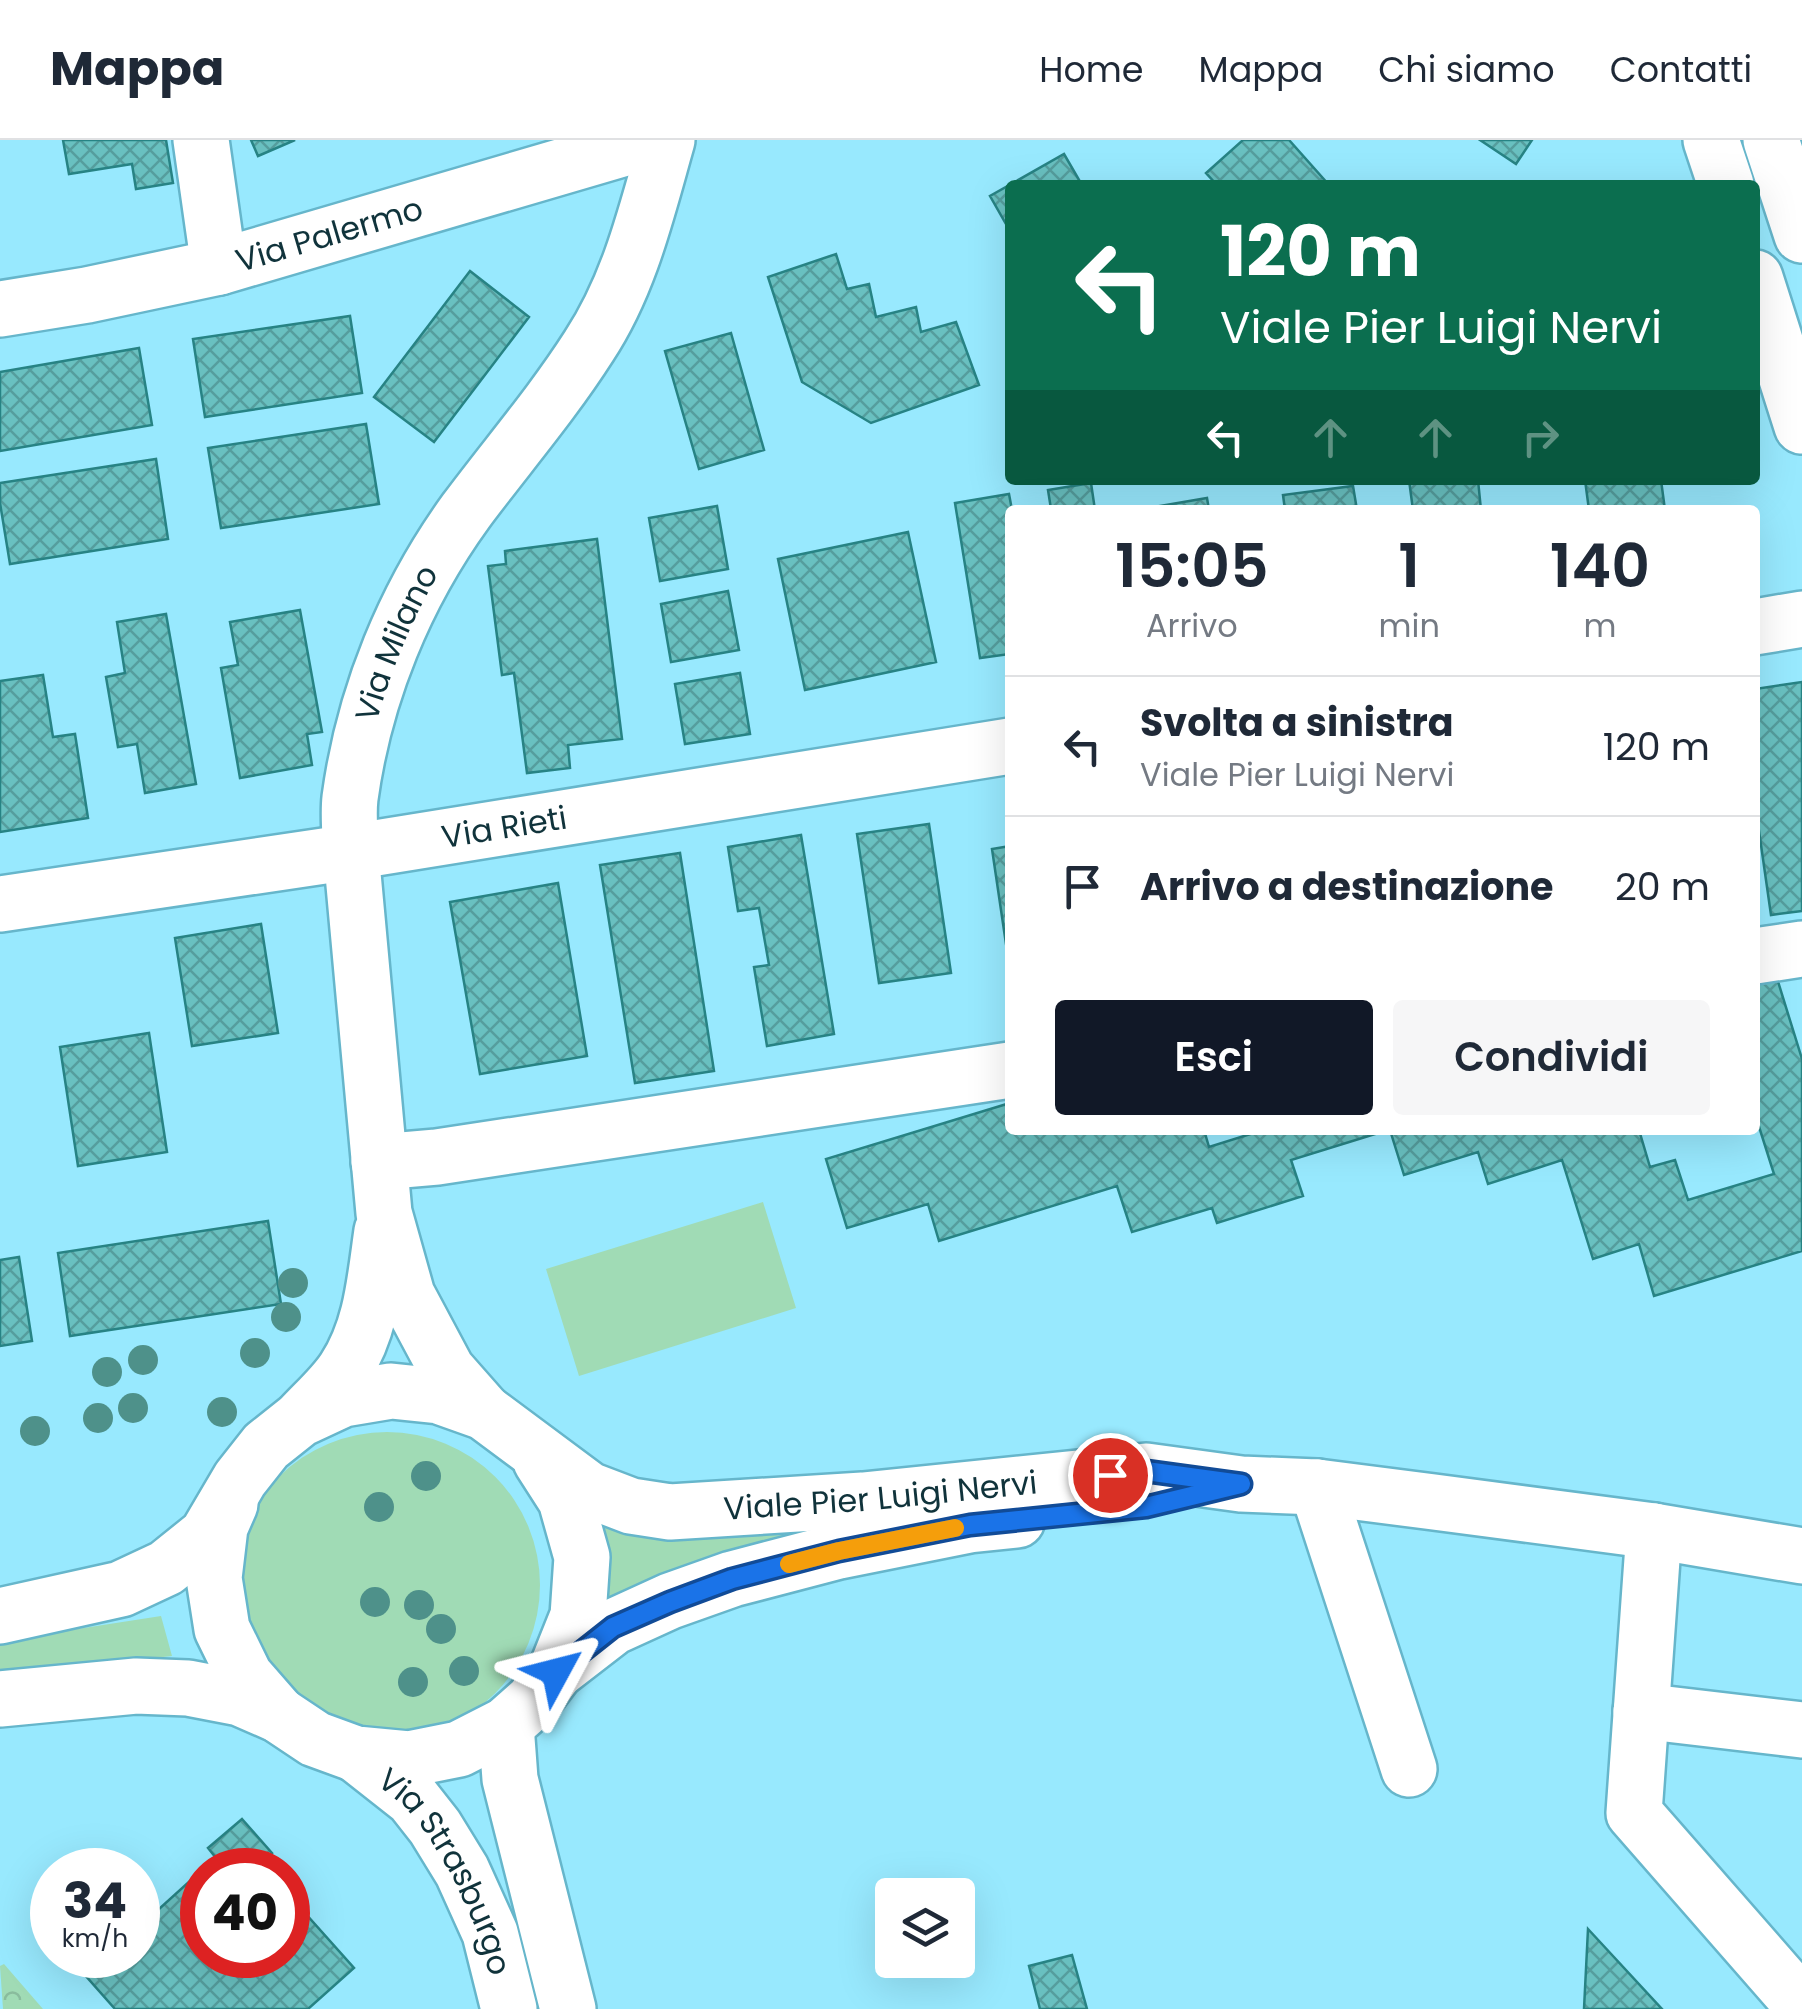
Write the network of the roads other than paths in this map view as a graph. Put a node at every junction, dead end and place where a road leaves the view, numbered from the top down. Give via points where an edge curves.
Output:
1 (200, 140) edge
2 (652, 140) edge
3 (667, 140) edge
4 (1711, 140) edge
5 (1771, 140) edge
6 (1724, 180) edge
7 (1802, 236) edge
8 (219, 267) junction
9 (1760, 294) edge
10 (0, 309) edge
11 (1802, 426) edge
12 (1802, 619) edge
13 (1760, 626) edge
14 (1005, 747) edge
15 (351, 852) junction
16 (0, 904) edge
17 (1802, 949) edge
18 (1760, 955) edge
19 (1005, 1071) edge
20 (382, 1188) junction
21 (484, 1412) junction
22 (300, 1419) junction
23 (534, 1450) junction
24 (240, 1479) junction
25 (1241, 1484) junction
26 (1317, 1487) junction
27 (1654, 1532) junction
28 (1802, 1556) edge
29 (0, 1616) edge
30 (556, 1672) junction
31 (0, 1699) edge
32 (1641, 1711) junction
33 (279, 1715) junction
34 (506, 1725) junction
35 (1802, 1730) edge
36 (356, 1754) junction
37 (1409, 1769) dead end
38 (1802, 2005) edge
39 (510, 2009) edge
40 (568, 2009) edge

1 - 8 street
2 - 8 street, Via Palermo
3 - 15 street, Via Milano via 625,278 591,344 465,513 395,636 361,744 350,802
4 - 6 street
5 - 7 street
8 - 10 street, Via Palermo
9 - 11 street
12 - 13 street
14 - 15 street, Via Rieti
15 - 16 street, Via Rieti
15 - 20 street, Via Milano
17 - 18 street
19 - 20 street via 437,1157
20 - 21 street, Via Milano via 406,1294 447,1370
20 - 22 street, Via Milano via 365,1329 344,1371
21 - 22 street, Viale Pier Luigi Nervi via 438,1396 391,1391 343,1399
21 - 23 street, Viale Pier Luigi Nervi
22 - 24 street, Viale Pier Luigi Nervi
23 - 25 street, Viale Pier Luigi Nervi via 590,1490 670,1512 1146,1471
23 - 30 street, Viale Pier Luigi Nervi via 566,1500 582,1557 578,1616
24 - 29 street, Viale Pier Luigi Nervi via 207,1535 166,1568 122,1588
24 - 33 street, Viale Pier Luigi Nervi via 220,1527 214,1578 222,1629 245,1676
25 - 26 street, Viale Pier Luigi Nervi
25 - 30 street, Viale Pier Luigi Nervi via 1146,1507 970,1525 732,1579 613,1627
26 - 27 street, Viale Pier Luigi Nervi
26 - 37 street
27 - 28 street, Viale Pier Luigi Nervi
27 - 32 street
30 - 34 street, Viale Pier Luigi Nervi
31 - 33 street, Viale Pier Luigi Nervi via 136,1686 188,1688 240,1698
32 - 35 street
32 - 38 street via 1634,1813
33 - 36 street, Viale Pier Luigi Nervi via 315,1739
34 - 36 street, Viale Pier Luigi Nervi via 460,1749 426,1756
34 - 40 street, Via Strasburgo via 510,1779
36 - 39 street, Via Strasburgo via 414,1799 462,1871 490,1934

